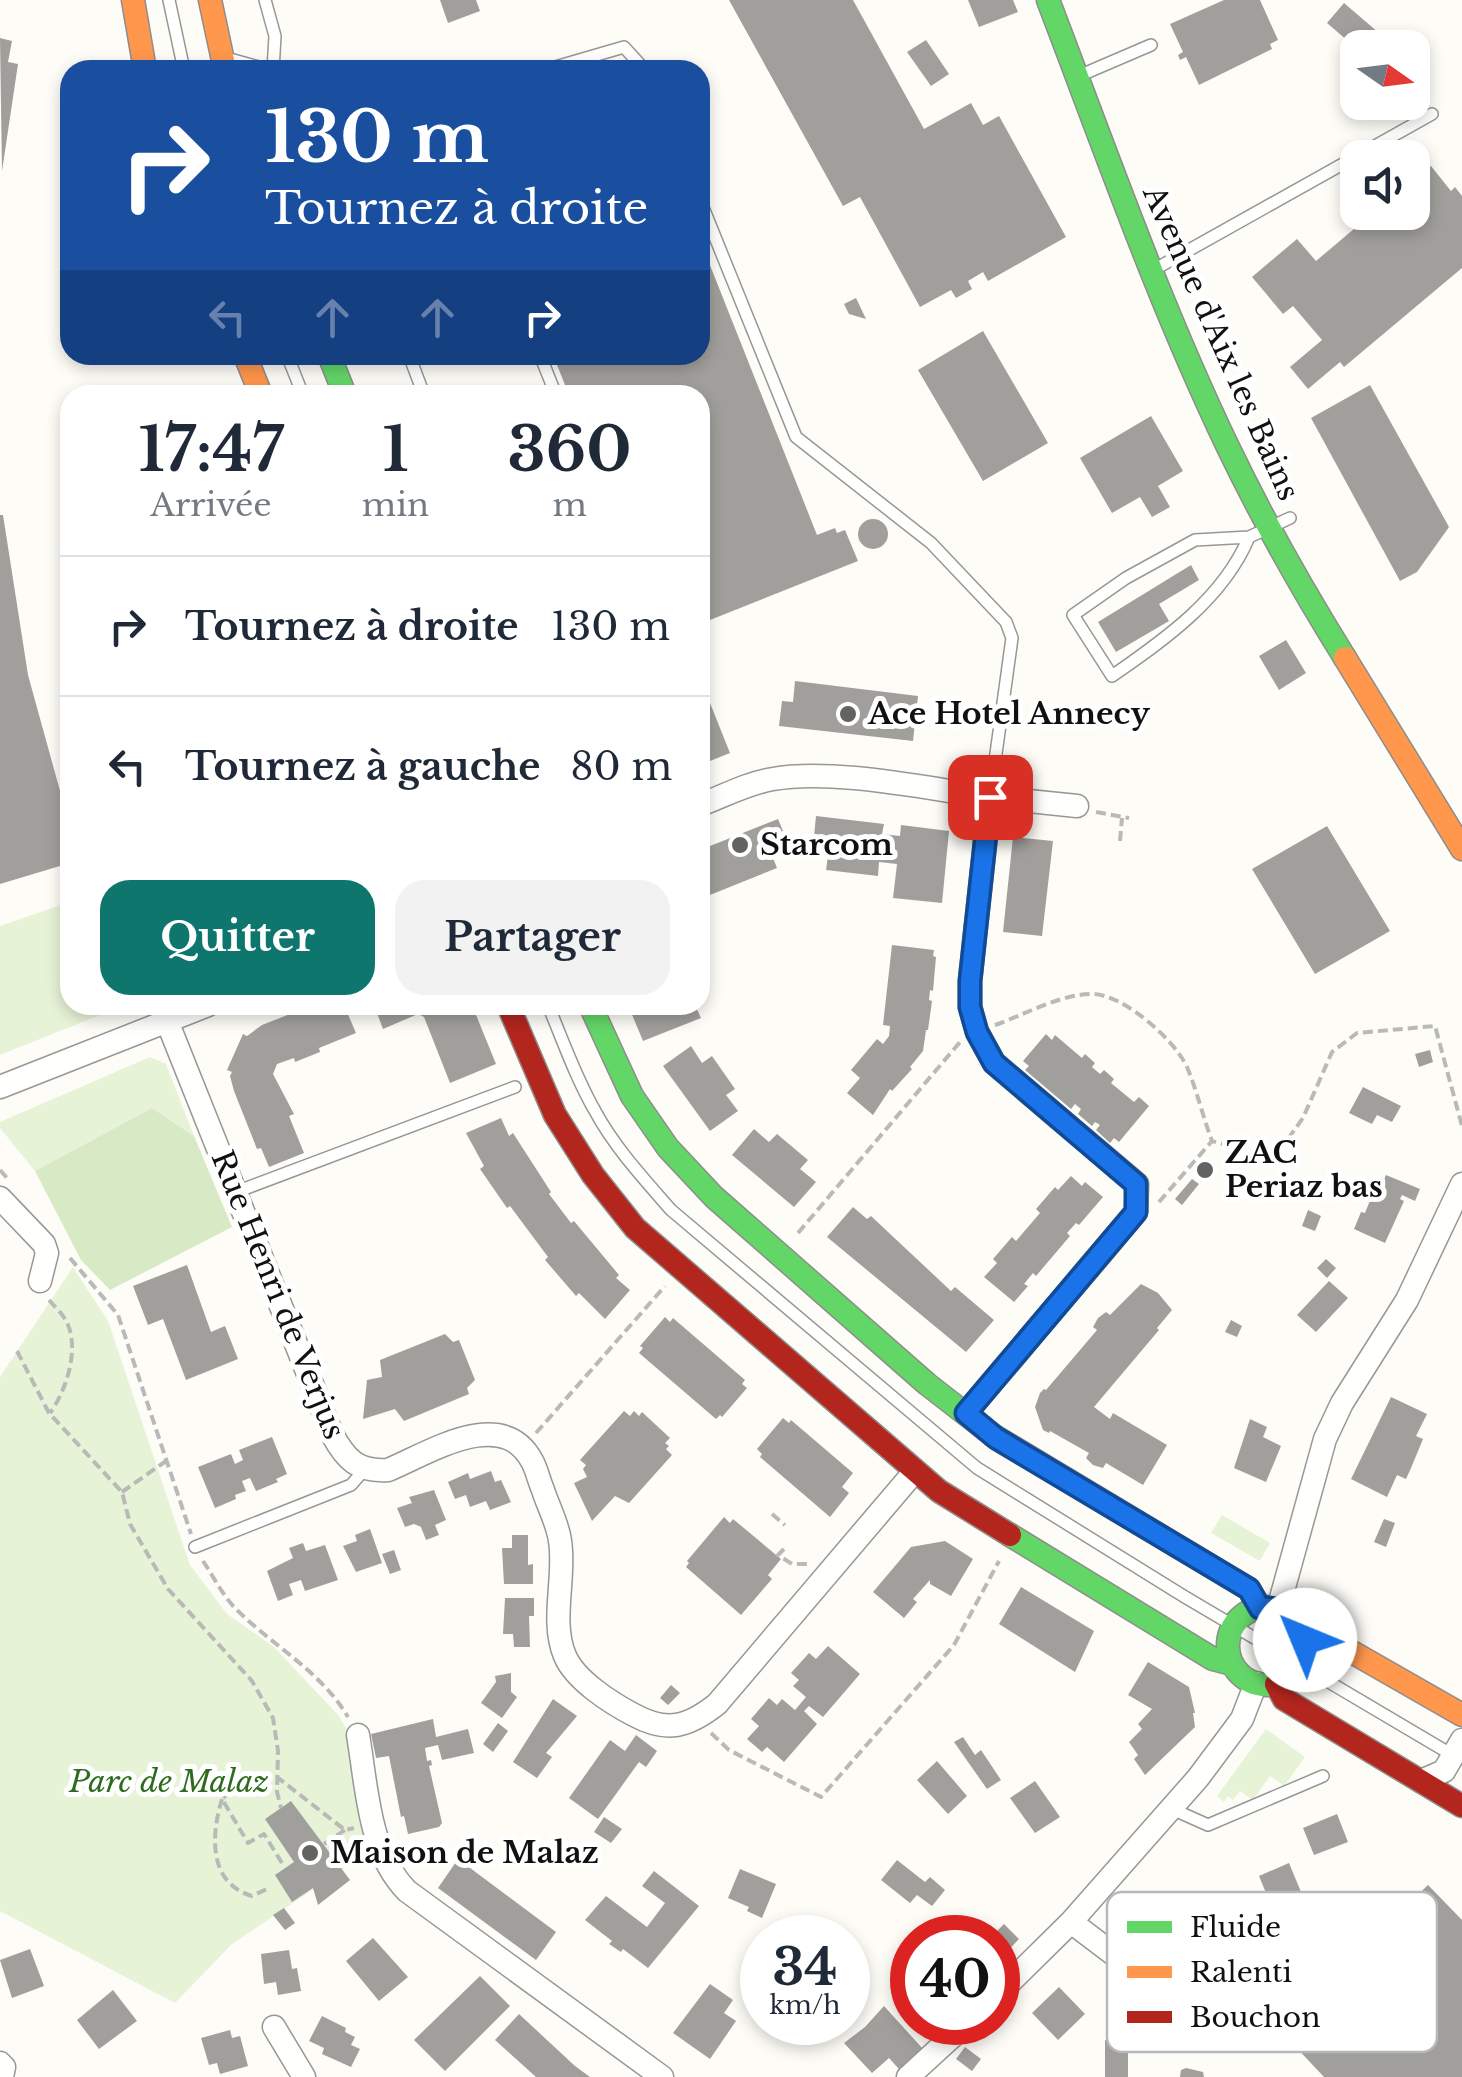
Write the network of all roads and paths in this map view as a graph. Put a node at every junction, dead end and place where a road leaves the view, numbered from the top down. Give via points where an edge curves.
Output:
1 (133, 0) edge
2 (169, 0) edge
3 (210, 0) edge
4 (265, 0) edge
5 (1048, 0) edge
6 (1151, 45) dead end
7 (143, 60) edge
8 (182, 60) edge
9 (222, 60) edge
10 (272, 60) edge
11 (579, 60) edge
12 (635, 60) edge
13 (1077, 76) junction
14 (1432, 114) dead end
15 (710, 225) edge
16 (1152, 270) junction
17 (1278, 494) dead end
18 (1277, 529) junction
19 (1335, 596) dead end
20 (1416, 752) junction
21 (990, 797) junction
22 (710, 801) edge
23 (1077, 806) joint
24 (1120, 842) dead end
25 (1462, 849) edge
26 (182, 1015) edge
27 (512, 1015) edge
28 (552, 1015) edge
29 (595, 1015) edge
30 (167, 1021) junction
31 (1, 1087) edge
32 (515, 1087) dead end
33 (1462, 1126) edge
34 (1462, 1184) edge
35 (236, 1192) junction
36 (0, 1198) edge
37 (1156, 1206) dead end
38 (668, 1282) dead end
39 (44, 1291) joint
40 (17, 1351) dead end
41 (49, 1413) junction
42 (966, 1413) junction
43 (523, 1448) junction
44 (166, 1461) dead end
45 (366, 1469) junction
46 (914, 1471) junction
47 (122, 1492) junction
48 (772, 1514) dead end
49 (785, 1525) dead end
50 (195, 1547) dead end
51 (784, 1549) dead end
52 (1002, 1557) dead end
53 (814, 1562) dead end
54 (1269, 1608) junction
55 (1234, 1625) junction
56 (1301, 1628) junction
57 (1232, 1664) junction
58 (1300, 1666) junction
59 (1266, 1684) junction
60 (1462, 1715) edge
61 (697, 1720) junction
62 (358, 1734) dead end
63 (1459, 1752) edge
64 (1323, 1776) dead end
65 (277, 1777) junction
66 (1420, 1781) junction
67 (222, 1799) junction
68 (1462, 1806) edge
69 (281, 1808) dead end
70 (1172, 1809) junction
71 (373, 1824) junction
72 (345, 1830) junction
73 (324, 1844) dead end
74 (282, 1863) dead end
75 (269, 1888) dead end
76 (1071, 1922) junction
77 (1107, 1949) edge
78 (1020, 1972) edge
79 (274, 2027) dead end
80 (943, 2045) edge
81 (0, 2063) edge
82 (2, 2077) edge
83 (304, 2077) edge
84 (662, 2077) edge
85 (908, 2077) edge

1 - 7 street
2 - 8 lane
3 - 9 street
4 - 10 lane via 275,36
5 - 13 street, Avenue d'Aix les Bains
6 - 13 lane
11 - 12 lane via 624,47
13 - 16 street, Avenue d'Aix les Bains
14 - 16 lane
15 - 21 lane via 796,438 930,544 1006,622 1012,638
16 - 18 street, Avenue d'Aix les Bains
17 - 18 street, Avenue d'Aix les Bains
18 - 18 lane via 1195,540 1073,615 1112,676 1176,632
18 - 20 street, Avenue d'Aix les Bains via 1376,701
19 - 20 street, Avenue d'Aix les Bains
20 - 25 street, Avenue d'Aix les Bains
21 - 22 street via 790,776
21 - 23 street
21 - 42 street via 970,981 977,1032 994,1063 1136,1184 1136,1212
23 - 24 path via 1126,818
26 - 30 street
27 - 46 street via 554,1115 635,1228
28 - 55 lane via 596,1114 671,1210 977,1468
29 - 42 street via 632,1096 668,1148 714,1197
30 - 31 street
30 - 35 street, Rue Henri de Verjus
32 - 35 lane
33 - 37 path via 1435,1026 1357,1032 1332,1052 1285,1143 1265,1156 1212,1142
34 - 54 street via 1407,1300 1325,1440
35 - 45 street, Rue Henri de Verjus via 332,1434 351,1463
36 - 39 street via 56,1251
38 - 43 path
39 - 41 path via 67,1320 74,1350
40 - 41 path
41 - 47 path
42 - 54 street via 996,1438 1249,1589
43 - 45 street, Rue Henri de Verjus via 484,1433 388,1470
43 - 61 street via 560,1540 560,1635 574,1671 652,1724 673,1728
44 - 47 path
45 - 50 lane via 351,1485
46 - 57 street via 1116,1601
46 - 61 street
47 - 65 path via 130,1524 168,1589 252,1680 273,1718
48 - 49 path
51 - 53 path via 778,1555 792,1564
52 - 61 path via 954,1645 821,1798 730,1750
54 - 55 street via 1245,1614
54 - 56 street
55 - 57 street
55 - 58 lane
56 - 58 street
56 - 60 street
57 - 59 street via 1242,1676
58 - 59 street via 1290,1677
58 - 63 lane
59 - 66 street
59 - 70 street
62 - 71 street
63 - 66 street via 1444,1771
64 - 70 lane via 1208,1825
65 - 67 path via 242,1780
65 - 69 path
65 - 72 path
66 - 68 street
67 - 74 path via 248,1843 264,1834
67 - 75 path via 213,1829 218,1869 237,1892 252,1896
70 - 76 street
71 - 72 path
71 - 84 street via 407,1891
72 - 73 path
76 - 77 street
76 - 78 street
79 - 83 street
80 - 85 street
81 - 82 street

